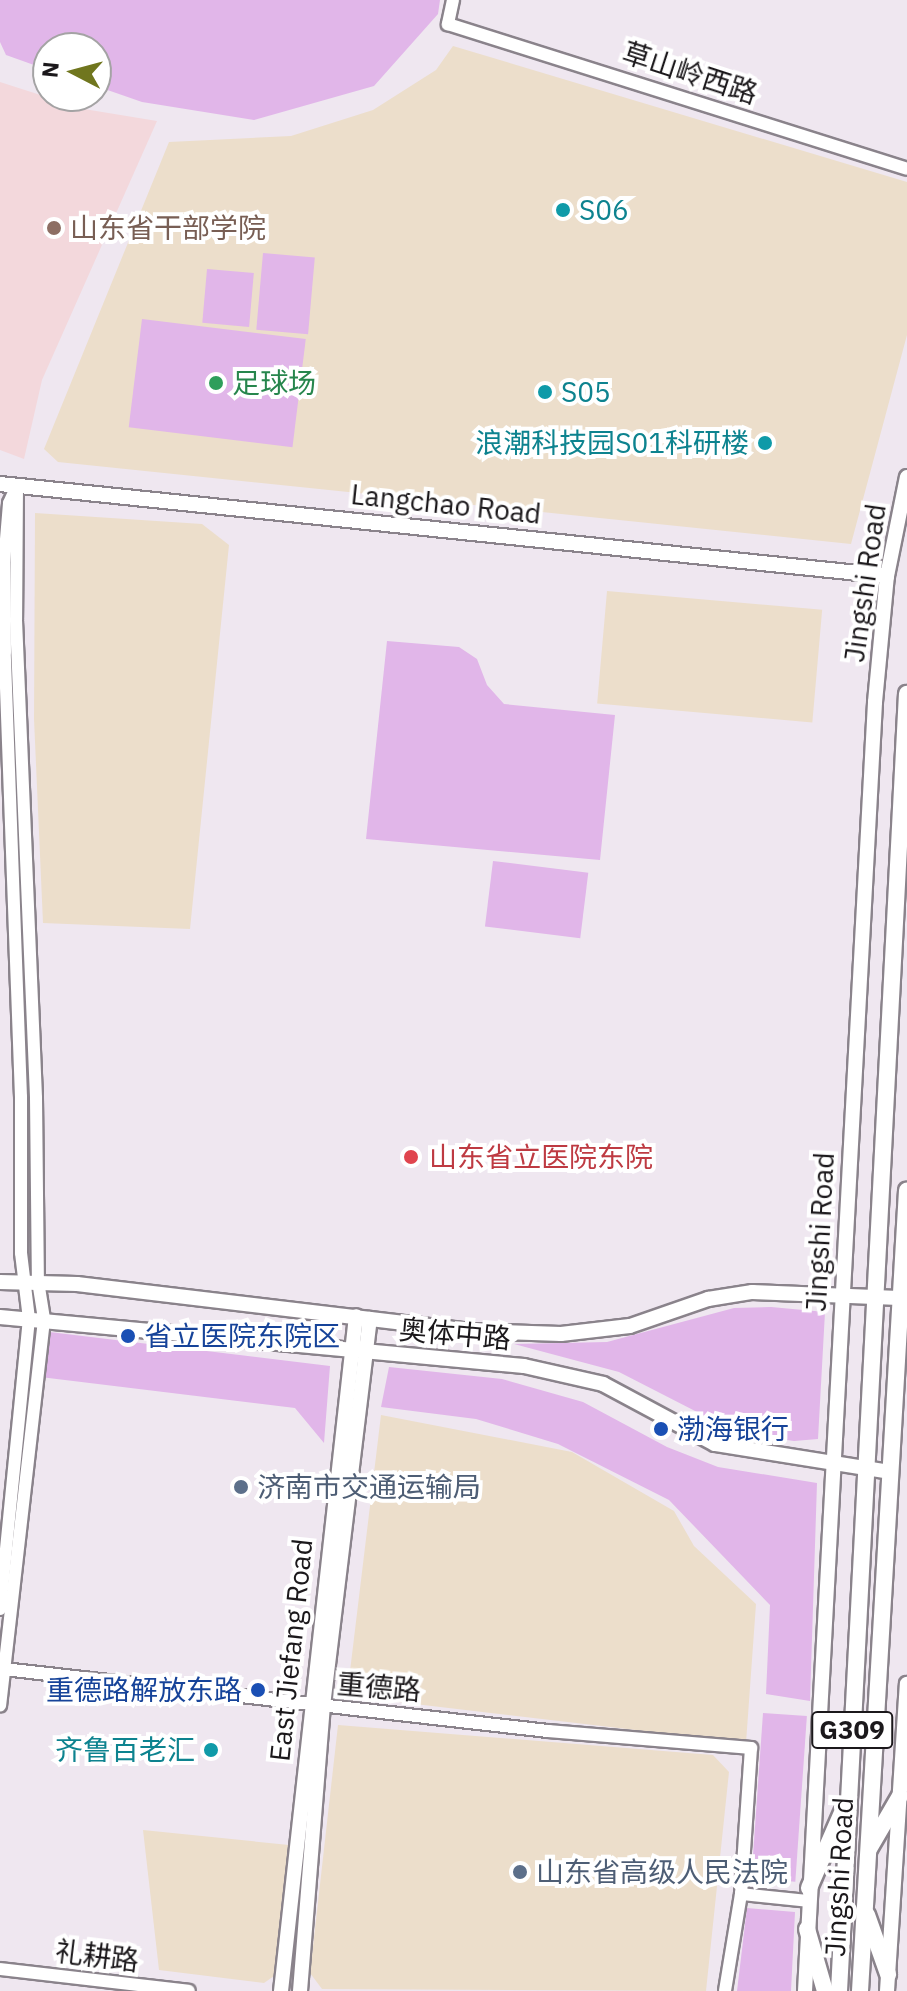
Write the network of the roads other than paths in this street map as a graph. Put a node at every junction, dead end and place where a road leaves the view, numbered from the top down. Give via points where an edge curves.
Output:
1 (453, 0) edge
2 (907, 169) edge
3 (907, 477) edge
4 (0, 484) edge
5 (17, 486) junction
6 (887, 576) junction
7 (907, 694) edge
8 (907, 1190) edge
9 (30, 1281) junction
10 (0, 1282) edge
11 (873, 1296) junction
12 (842, 1297) junction
13 (899, 1298) junction
14 (0, 1317) edge
15 (363, 1318) junction
16 (36, 1319) junction
17 (357, 1352) junction
18 (833, 1465) junction
19 (865, 1469) junction
20 (889, 1472) junction
21 (0, 1609) edge
22 (4, 1669) junction
23 (907, 1684) edge
24 (0, 1705) edge
25 (317, 1706) junction
26 (900, 1796) junction
27 (849, 1797) junction
28 (866, 1853) junction
29 (741, 1894) junction
30 (809, 1895) junction
31 (863, 1906) junction
32 (807, 1929) junction
33 (0, 1969) edge
34 (888, 1983) edge
35 (189, 1991) edge
36 (281, 1991) edge
37 (300, 1991) edge
38 (725, 1991) edge
39 (805, 1991) edge
40 (825, 1991) edge
41 (839, 1991) edge
42 (860, 1991) edge

1 - 2 street, 草山岭西路 via 448,24
3 - 6 main road, Jingshi Road
4 - 5 main road, Langchao Road
5 - 6 main road, Langchao Road
5 - 9 street via 16,620 36,1098
6 - 12 main road, Jingshi Road via 875,702
7 - 11 highway, Jingshi Road / G309
8 - 13 highway, Jingshi Road / G309
9 - 10 main road, 奥体中路
9 - 15 main road, 奥体中路
9 - 16 street
11 - 12 main road, 奥体中路
11 - 13 main road, 奥体中路
11 - 19 highway, Jingshi Road / G309
12 - 15 main road, 奥体中路 via 752,1292 708,1299 630,1326 561,1334 471,1331
12 - 18 main road, Jingshi Road
13 - 20 highway, Jingshi Road / G309
14 - 16 main road, 奥体中路
15 - 17 main road, East Jiefang Road
16 - 17 main road, 奥体中路
16 - 21 street
16 - 22 street
17 - 18 main road, 奥体中路 via 524,1366 603,1384 715,1444
17 - 25 main road, East Jiefang Road
18 - 19 main road, 奥体中路
18 - 30 main road, Jingshi Road
19 - 20 main road, 奥体中路
19 - 27 highway, Jingshi Road / G309
20 - 28 highway, Jingshi Road / G309
22 - 24 street
22 - 25 street, 重德路
23 - 26 main road, Jingshi Road
25 - 29 street, 重德路 via 751,1748
25 - 36 main road, East Jiefang Road
25 - 37 main road, East Jiefang Road
26 - 28 highway
26 - 34 main road, Jingshi Road
27 - 30 highway
27 - 41 highway, Jingshi Road / G309
28 - 31 highway, Jingshi Road / G309
29 - 30 street
29 - 38 street
30 - 32 main road, Jingshi Road
31 - 34 highway
31 - 42 highway, Jingshi Road / G309
32 - 39 main road, Jingshi Road
32 - 40 highway
33 - 35 street, 礼耕路

